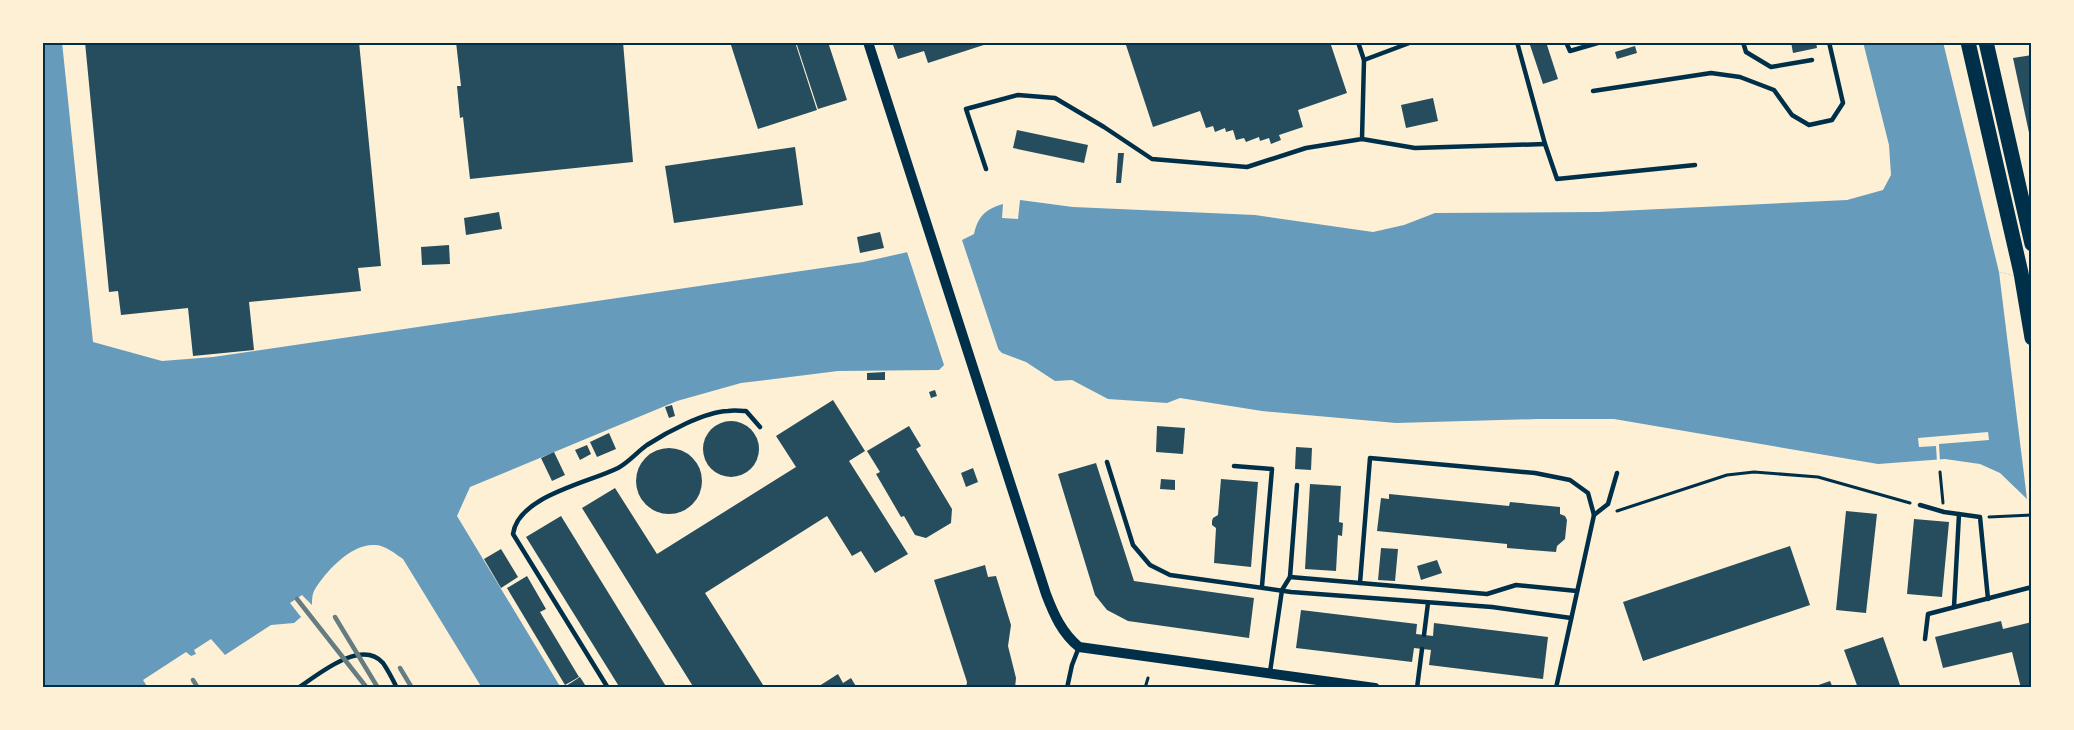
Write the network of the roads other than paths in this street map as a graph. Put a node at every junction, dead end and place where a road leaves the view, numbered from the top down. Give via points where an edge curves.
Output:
1 (868, 42) edge
2 (1358, 42) edge
3 (1412, 42) edge
4 (1516, 42) edge
5 (1566, 42) edge
6 (1601, 42) edge
7 (1743, 42) edge
8 (1829, 42) edge
9 (1968, 42) edge
10 (1986, 42) edge
11 (1364, 60) junction
12 (1812, 60) dead end
13 (1593, 91) dead end
14 (1362, 139) junction
15 (1545, 144) junction
16 (1695, 165) dead end
17 (986, 169) dead end
18 (2032, 244) edge
19 (2032, 338) edge
20 (760, 427) dead end
21 (1107, 462) dead end
22 (1234, 466) dead end
23 (1617, 473) dead end
24 (1297, 485) dead end
25 (1920, 505) road end
26 (1959, 514) junction
27 (1594, 515) junction
28 (1290, 577) junction
29 (1360, 583) junction
30 (1262, 586) junction
31 (2032, 587) edge
32 (1282, 590) junction
33 (1577, 591) junction
34 (1988, 599) junction
35 (1428, 603) junction
36 (1954, 608) junction
37 (1571, 618) junction
38 (1424, 635) dead end
39 (1925, 639) dead end
40 (1079, 647) junction
41 (1422, 650) dead end
42 (1269, 674) junction
43 (298, 688) edge
44 (397, 688) edge
45 (608, 688) edge
46 (1067, 688) edge
47 (1376, 688) edge
48 (1417, 688) edge
49 (1556, 688) edge

1 - 40 street via 1053,612 1068,638
2 - 11 lane
3 - 11 lane
4 - 15 lane
5 - 6 lane via 1570,51
7 - 12 lane via 1746,52 1772,67
8 - 13 lane via 1843,103 1832,120 1809,125 1792,115 1774,90 1740,77 1711,73
9 - 19 main road
10 - 18 main road
11 - 14 lane
14 - 15 lane via 1415,148
14 - 17 lane via 1306,148 1247,167 1152,159 1055,98 1018,94 966,109
15 - 16 lane via 1557,179
20 - 45 lane via 746,411 700,418 647,445 619,467 554,494 514,522 513,534
21 - 30 lane via 1133,545 1150,565 1170,575
22 - 30 lane via 1272,469
23 - 27 lane via 1608,504
24 - 28 lane
25 - 26 lane
26 - 34 lane via 1980,517
26 - 36 lane
27 - 29 lane via 1588,493 1570,480 1535,473 1370,458
27 - 33 lane
28 - 29 lane
28 - 32 lane
29 - 33 lane via 1487,594 1516,585
30 - 32 lane
31 - 34 lane
32 - 35 lane
32 - 42 lane
33 - 37 lane
34 - 36 lane
35 - 37 lane
35 - 38 lane
36 - 39 lane via 1928,614
37 - 49 lane
40 - 42 street
40 - 46 lane
41 - 48 lane
42 - 47 street
43 - 44 lane via 358,655 370,655 382,662

